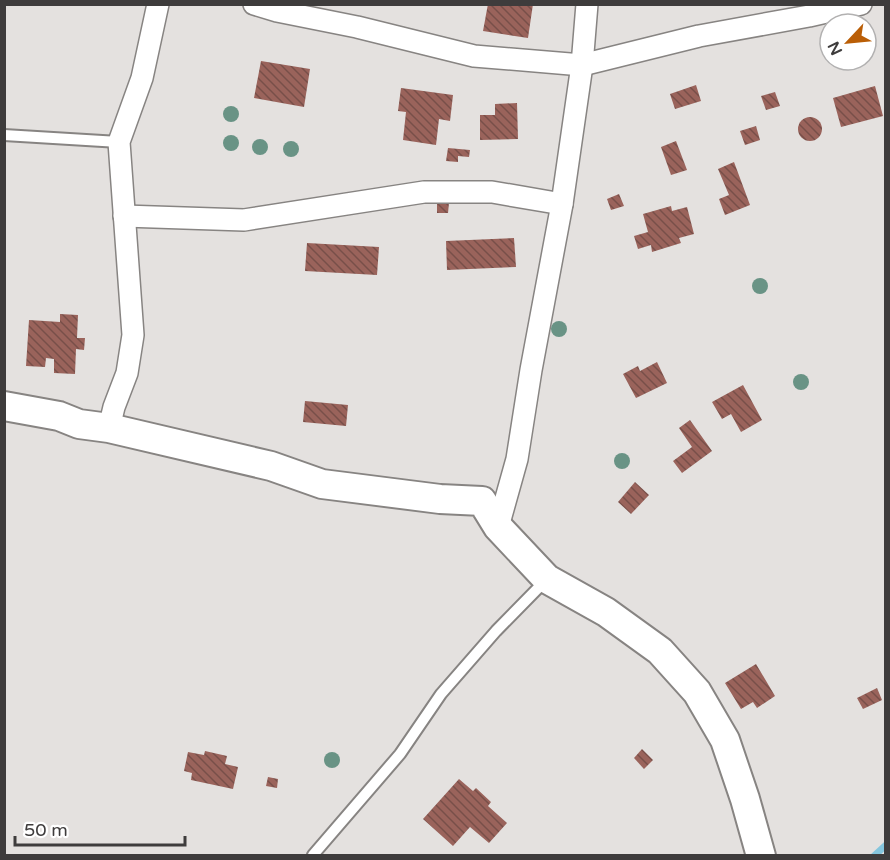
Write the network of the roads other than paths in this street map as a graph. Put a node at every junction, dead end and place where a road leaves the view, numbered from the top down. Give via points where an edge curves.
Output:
1 (158, 4) edge
2 (254, 4) edge
3 (587, 4) edge
4 (861, 4) edge
5 (582, 65) junction
6 (4, 135) edge
7 (119, 142) junction
8 (562, 204) junction
9 (124, 216) junction
10 (4, 405) edge
11 (108, 428) junction
12 (498, 527) junction
13 (547, 579) junction
14 (313, 855) edge
15 (761, 855) edge

1 - 7 street via 142,78
2 - 5 street via 474,56
3 - 5 street
4 - 5 street via 699,36
5 - 8 street
6 - 7 lane
7 - 9 street
8 - 9 street via 492,192 424,192 244,220
8 - 12 street via 517,459
9 - 11 street via 133,335 127,373
10 - 11 street
11 - 12 street via 271,466 322,484 482,501
12 - 13 street
13 - 14 lane via 441,694 400,754
13 - 15 street via 606,612 660,651 697,693 725,740

